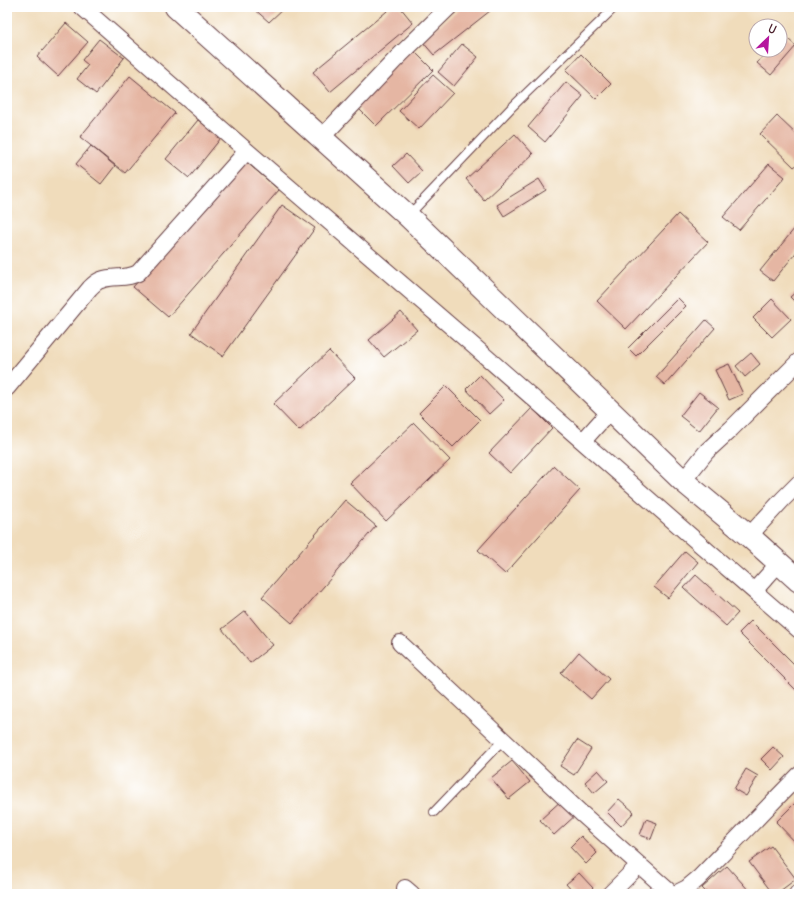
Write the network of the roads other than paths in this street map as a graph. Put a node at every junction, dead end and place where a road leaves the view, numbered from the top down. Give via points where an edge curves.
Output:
1 (82, 7) edge
2 (176, 7) edge
3 (449, 7) edge
4 (612, 10) dead end
5 (321, 138) junction
6 (247, 151) junction
7 (408, 216) junction
8 (799, 361) edge
9 (7, 388) edge
10 (610, 410) junction
11 (583, 441) junction
12 (686, 477) junction
13 (799, 483) edge
14 (754, 532) junction
15 (779, 563) junction
16 (799, 581) edge
17 (754, 591) junction
18 (799, 630) edge
19 (400, 643) dead end
20 (504, 740) junction
21 (799, 775) edge
22 (434, 812) dead end
23 (639, 865) junction
24 (610, 894) edge
25 (672, 894) edge
26 (675, 894) edge

1 - 6 street
2 - 5 street
3 - 5 street
4 - 7 lane via 511,108
5 - 7 street
6 - 9 street via 138,273 130,277 99,280 90,288
6 - 11 street
7 - 10 street
8 - 12 street via 707,451
10 - 11 street
10 - 12 street
11 - 17 street
12 - 14 street
13 - 14 street
14 - 15 street
15 - 16 street
15 - 17 street
17 - 18 street
19 - 20 street
20 - 22 lane
20 - 23 street
21 - 26 street via 699,878
23 - 24 street
23 - 25 street

